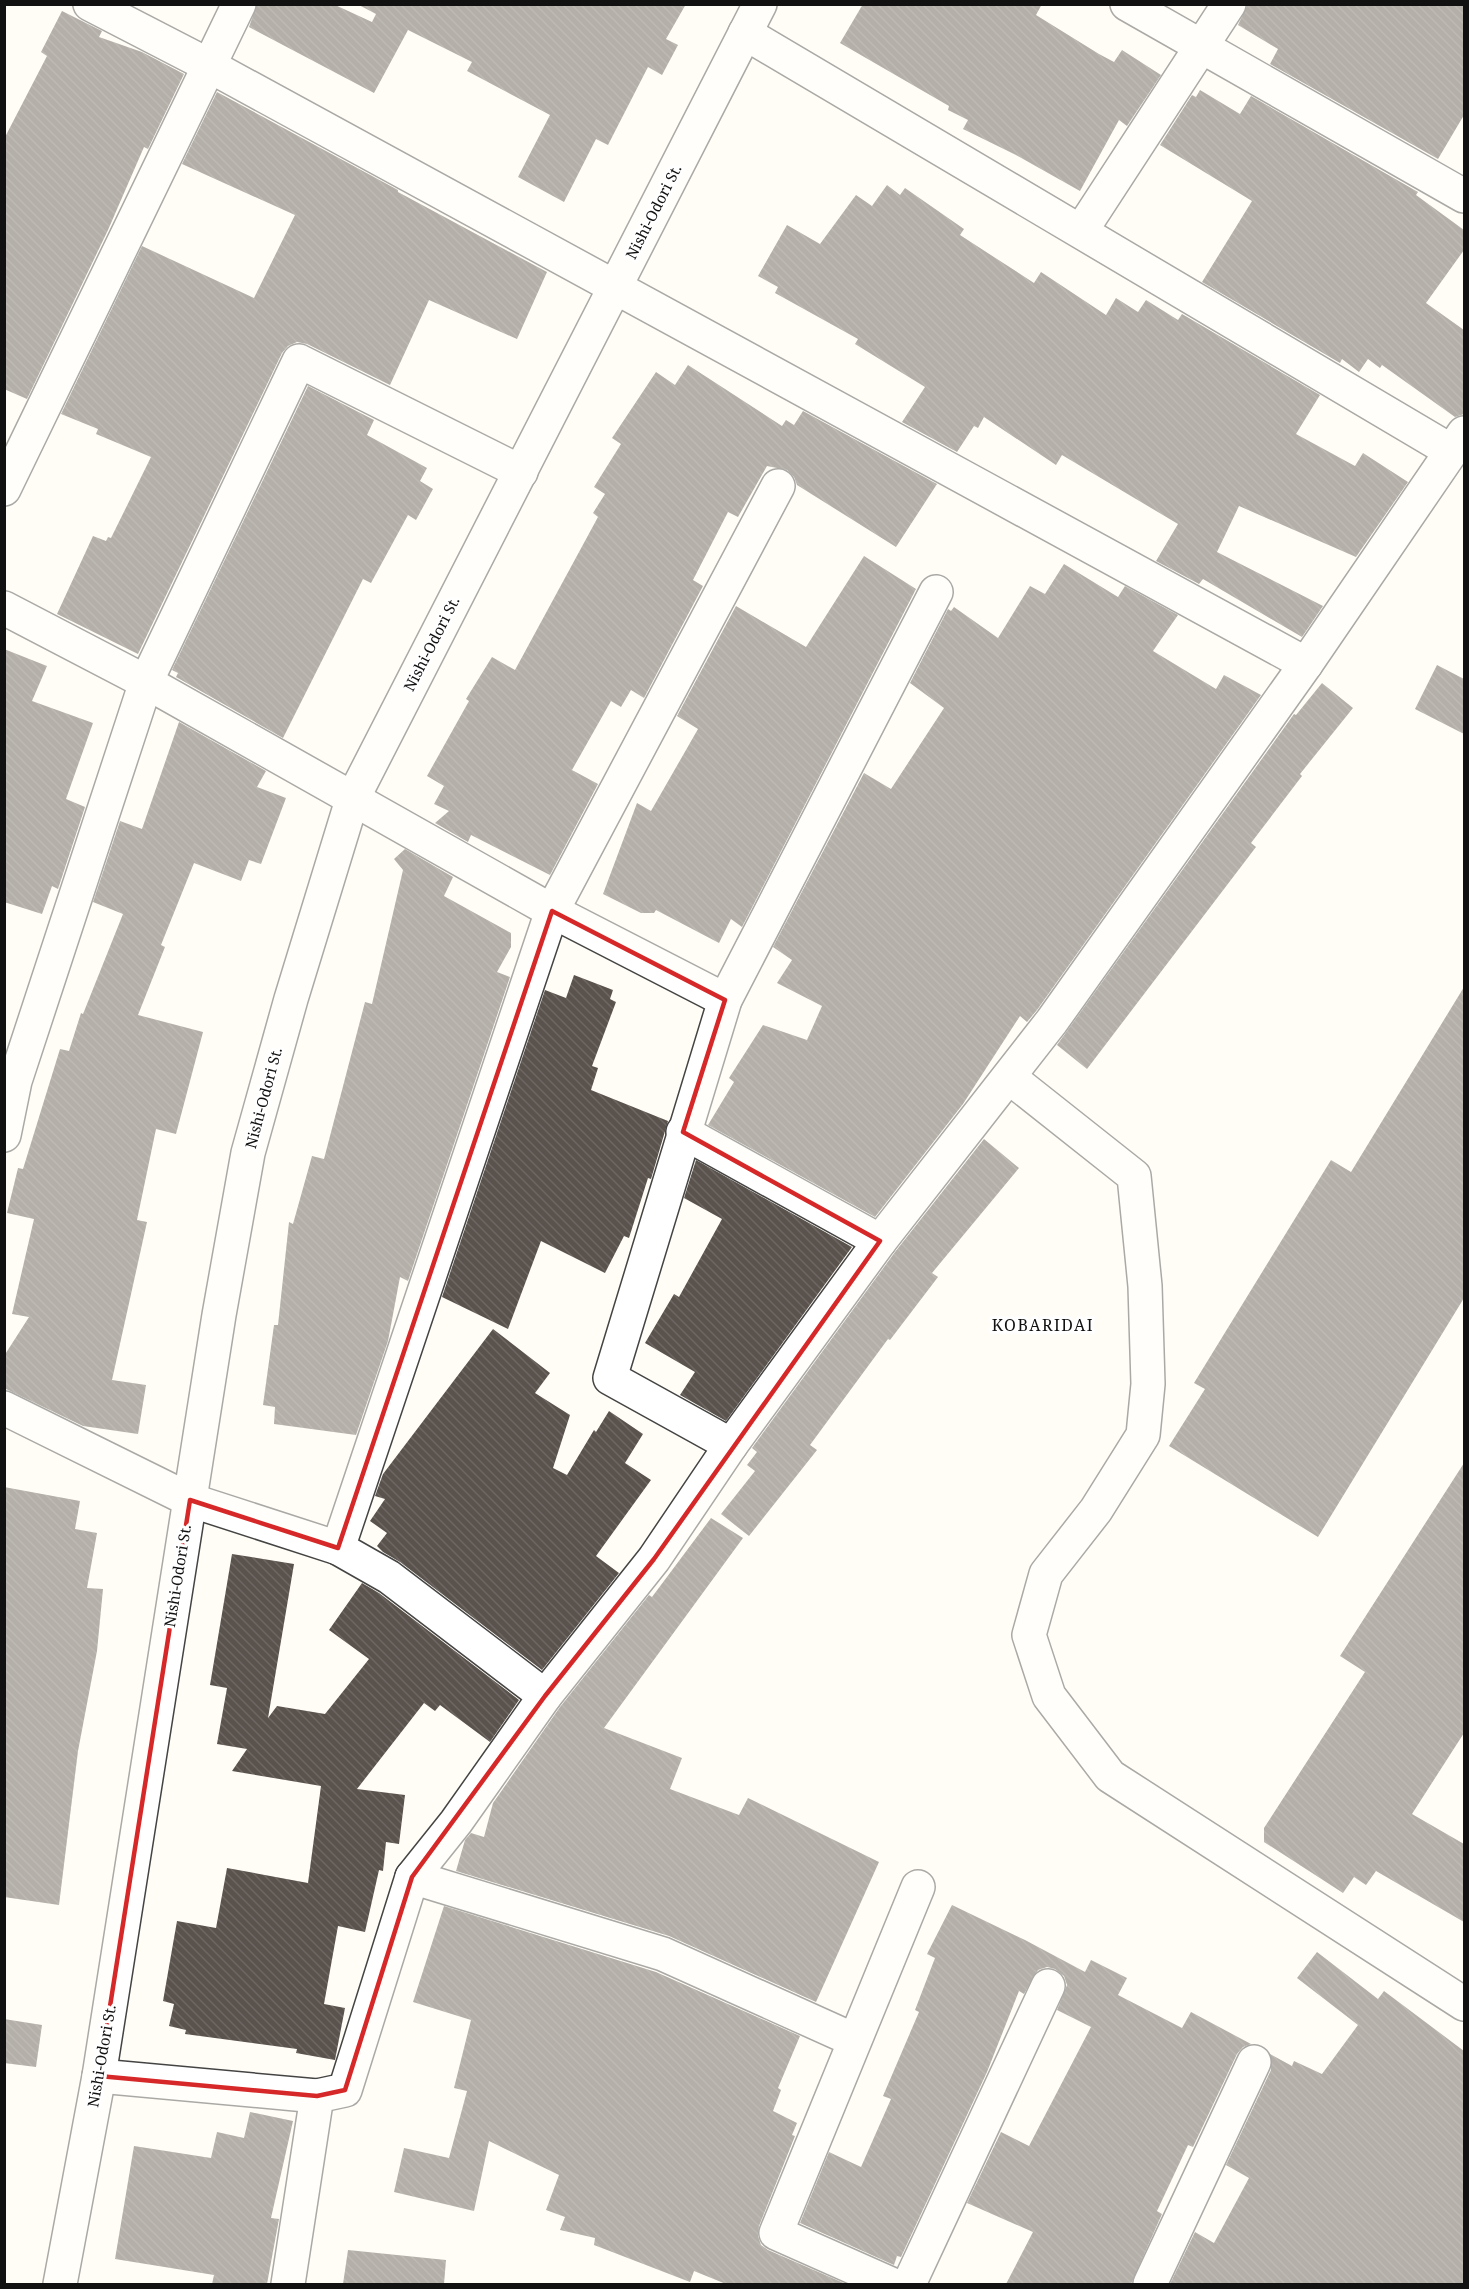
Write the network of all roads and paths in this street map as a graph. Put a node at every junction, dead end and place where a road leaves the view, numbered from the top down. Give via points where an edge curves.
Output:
1 (90, 4) edge
2 (238, 4) edge
3 (1126, 4) edge
4 (1229, 4) edge
5 (752, 19) edge
6 (1202, 46) junction
7 (208, 65) junction
8 (1464, 195) edge
9 (1082, 231) junction
10 (616, 287) junction
11 (1458, 442) edge
12 (521, 472) junction
13 (778, 486) dead end
14 (4, 489) edge
15 (936, 592) dead end
16 (4, 608) edge
17 (1306, 664) junction
18 (146, 682) junction
19 (352, 800) junction
20 (552, 911) junction
21 (725, 1000) junction
22 (1009, 1077) junction
23 (683, 1132) junction
24 (4, 1135) edge
25 (880, 1241) junction
26 (4, 1408) edge
27 (731, 1445) junction
28 (190, 1500) junction
29 (338, 1548) junction
30 (545, 1696) junction
31 (412, 1877) junction
32 (918, 1887) dead end
33 (1048, 1986) dead end
34 (1464, 2004) edge
35 (854, 2040) junction
36 (1254, 2062) dead end
37 (99, 2076) junction
38 (317, 2096) junction
39 (60, 2284) edge
40 (288, 2284) edge
41 (891, 2284) edge
42 (909, 2284) edge
43 (1150, 2284) edge

1 - 7 street
2 - 7 street
3 - 6 street
4 - 6 street
5 - 9 street
5 - 10 street, Nishi-Odori St.
6 - 8 street
6 - 9 street
7 - 10 street
7 - 14 street
9 - 11 street
10 - 12 street, Nishi-Odori St.
10 - 17 street
11 - 17 street
12 - 18 street via 298,361
12 - 19 street, Nishi-Odori St.
13 - 20 street
15 - 21 street
16 - 18 street
17 - 22 street
18 - 19 street
18 - 24 street via 15,1081
19 - 20 street
19 - 28 street, Nishi-Odori St. via 248,1153
20 - 21 street
20 - 29 street
21 - 23 street
22 - 25 street
22 - 34 street via 1134,1176 1145,1286 1148,1383 1143,1435 1096,1510 1046,1574 1029,1635 1049,1696 1110,1776
23 - 25 street
23 - 27 street via 610,1378
25 - 27 street
26 - 28 street
27 - 30 street via 654,1559
28 - 29 street
28 - 37 street, Nishi-Odori St.
29 - 30 street via 388,1577
30 - 31 street
31 - 35 street via 663,1954
31 - 38 street via 345,2090
32 - 35 street
33 - 42 street
35 - 41 street via 776,2233
36 - 43 street
37 - 38 street
37 - 39 street, Nishi-Odori St.
38 - 40 street

